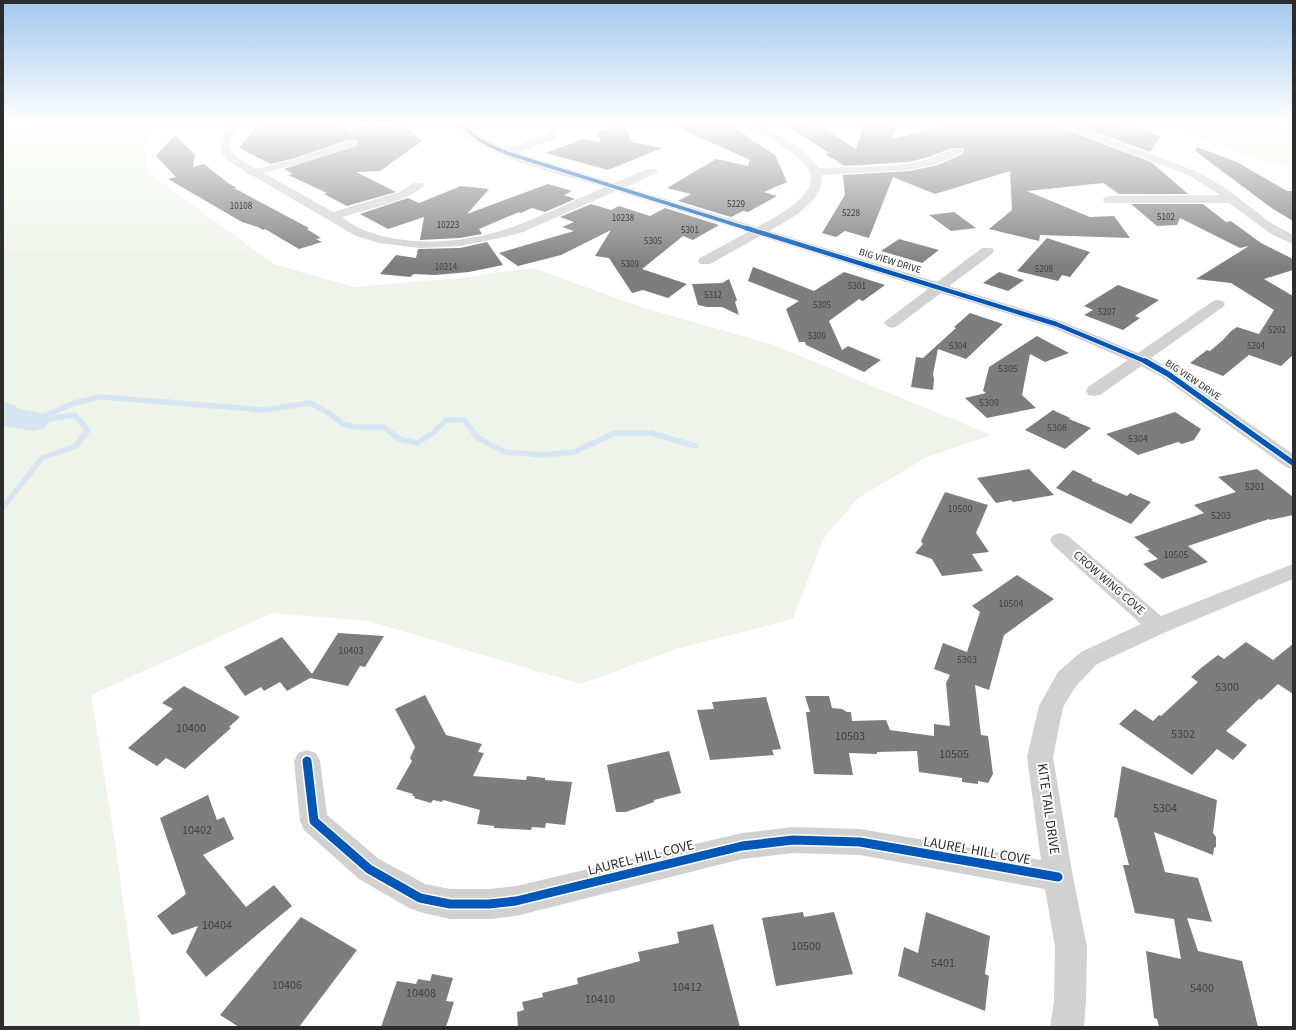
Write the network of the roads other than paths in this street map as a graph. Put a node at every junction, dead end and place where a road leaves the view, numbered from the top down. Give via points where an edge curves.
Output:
1 (256, 172) edge
2 (568, 172) edge
3 (650, 172) edge
4 (816, 172) edge
5 (1189, 172) edge
6 (252, 173) joint
7 (418, 185) dead end
8 (615, 187) junction
9 (1232, 199) junction
10 (1109, 200) dead end
11 (330, 217) junction
12 (758, 231) junction
13 (1293, 240) edge
14 (987, 251) dead end
15 (705, 260) dead end
16 (941, 288) junction
17 (1218, 304) dead end
18 (892, 323) dead end
19 (1140, 359) junction
20 (1094, 391) dead end
21 (1293, 463) edge
22 (1060, 540) dead end
23 (1293, 571) edge
24 (1158, 626) junction
25 (307, 761) dead end
26 (1058, 877) junction
27 (1067, 1027) edge

1 - 6 street
2 - 8 street, BIG VIEW DRIVE
3 - 8 street
4 - 12 street via 815,185 799,207
5 - 9 street via 1207,180
6 - 11 street
7 - 11 street via 404,194
8 - 11 street via 519,229 471,241 416,243 374,238
8 - 12 street, BIG VIEW DRIVE
9 - 10 street
9 - 13 street via 1260,222
12 - 15 street
12 - 16 street, BIG VIEW DRIVE
14 - 16 street
16 - 18 street
16 - 19 street, BIG VIEW DRIVE via 1056,324
17 - 19 street
19 - 20 street
19 - 21 street, BIG VIEW DRIVE via 1168,374
22 - 24 street, CROW WING COVE
23 - 24 street, KITE TAIL DRIVE
24 - 26 street, KITE TAIL DRIVE via 1089,658 1067,680 1051,706 1040,757
25 - 26 street, LAUREL HILL COVE via 314,821 369,869 420,898 450,904 516,901 742,846 793,840 860,842
26 - 27 street, KITE TAIL DRIVE via 1071,947

